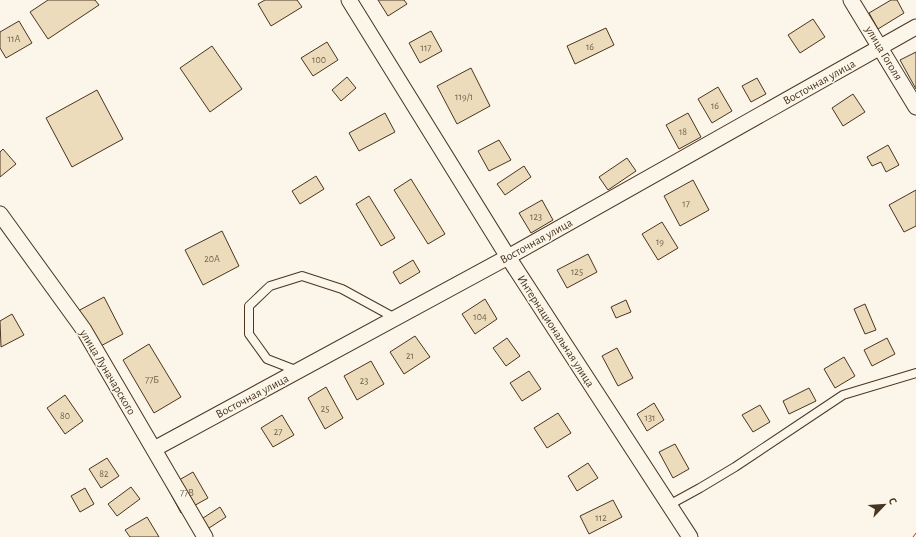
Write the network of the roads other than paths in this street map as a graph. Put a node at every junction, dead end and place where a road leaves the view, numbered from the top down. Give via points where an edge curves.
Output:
1 (349, 0) edge
2 (851, 0) edge
3 (916, 27) edge
4 (880, 48) junction
5 (916, 107) edge
6 (0, 214) edge
7 (508, 257) junction
8 (395, 318) junction
9 (298, 371) junction
10 (916, 374) edge
11 (154, 449) junction
12 (669, 505) junction
13 (205, 537) edge
14 (690, 537) edge

1 - 7 street, Интернациональная улица
2 - 4 street, улица Гоголя
3 - 4 street, Восточная улица
4 - 5 street, улица Гоголя
4 - 7 street, Восточная улица
6 - 11 street, улица Луначарского via 84,330
7 - 8 street, Восточная улица
7 - 12 street, Интернациональная улица
8 - 9 street, Восточная улица
8 - 9 lane via 342,289 302,276 270,286 248,306 249,334 267,359
9 - 11 street, Восточная улица
10 - 12 lane via 843,395 735,467
11 - 13 street, улица Луначарского
12 - 14 street, Интернациональная улица

